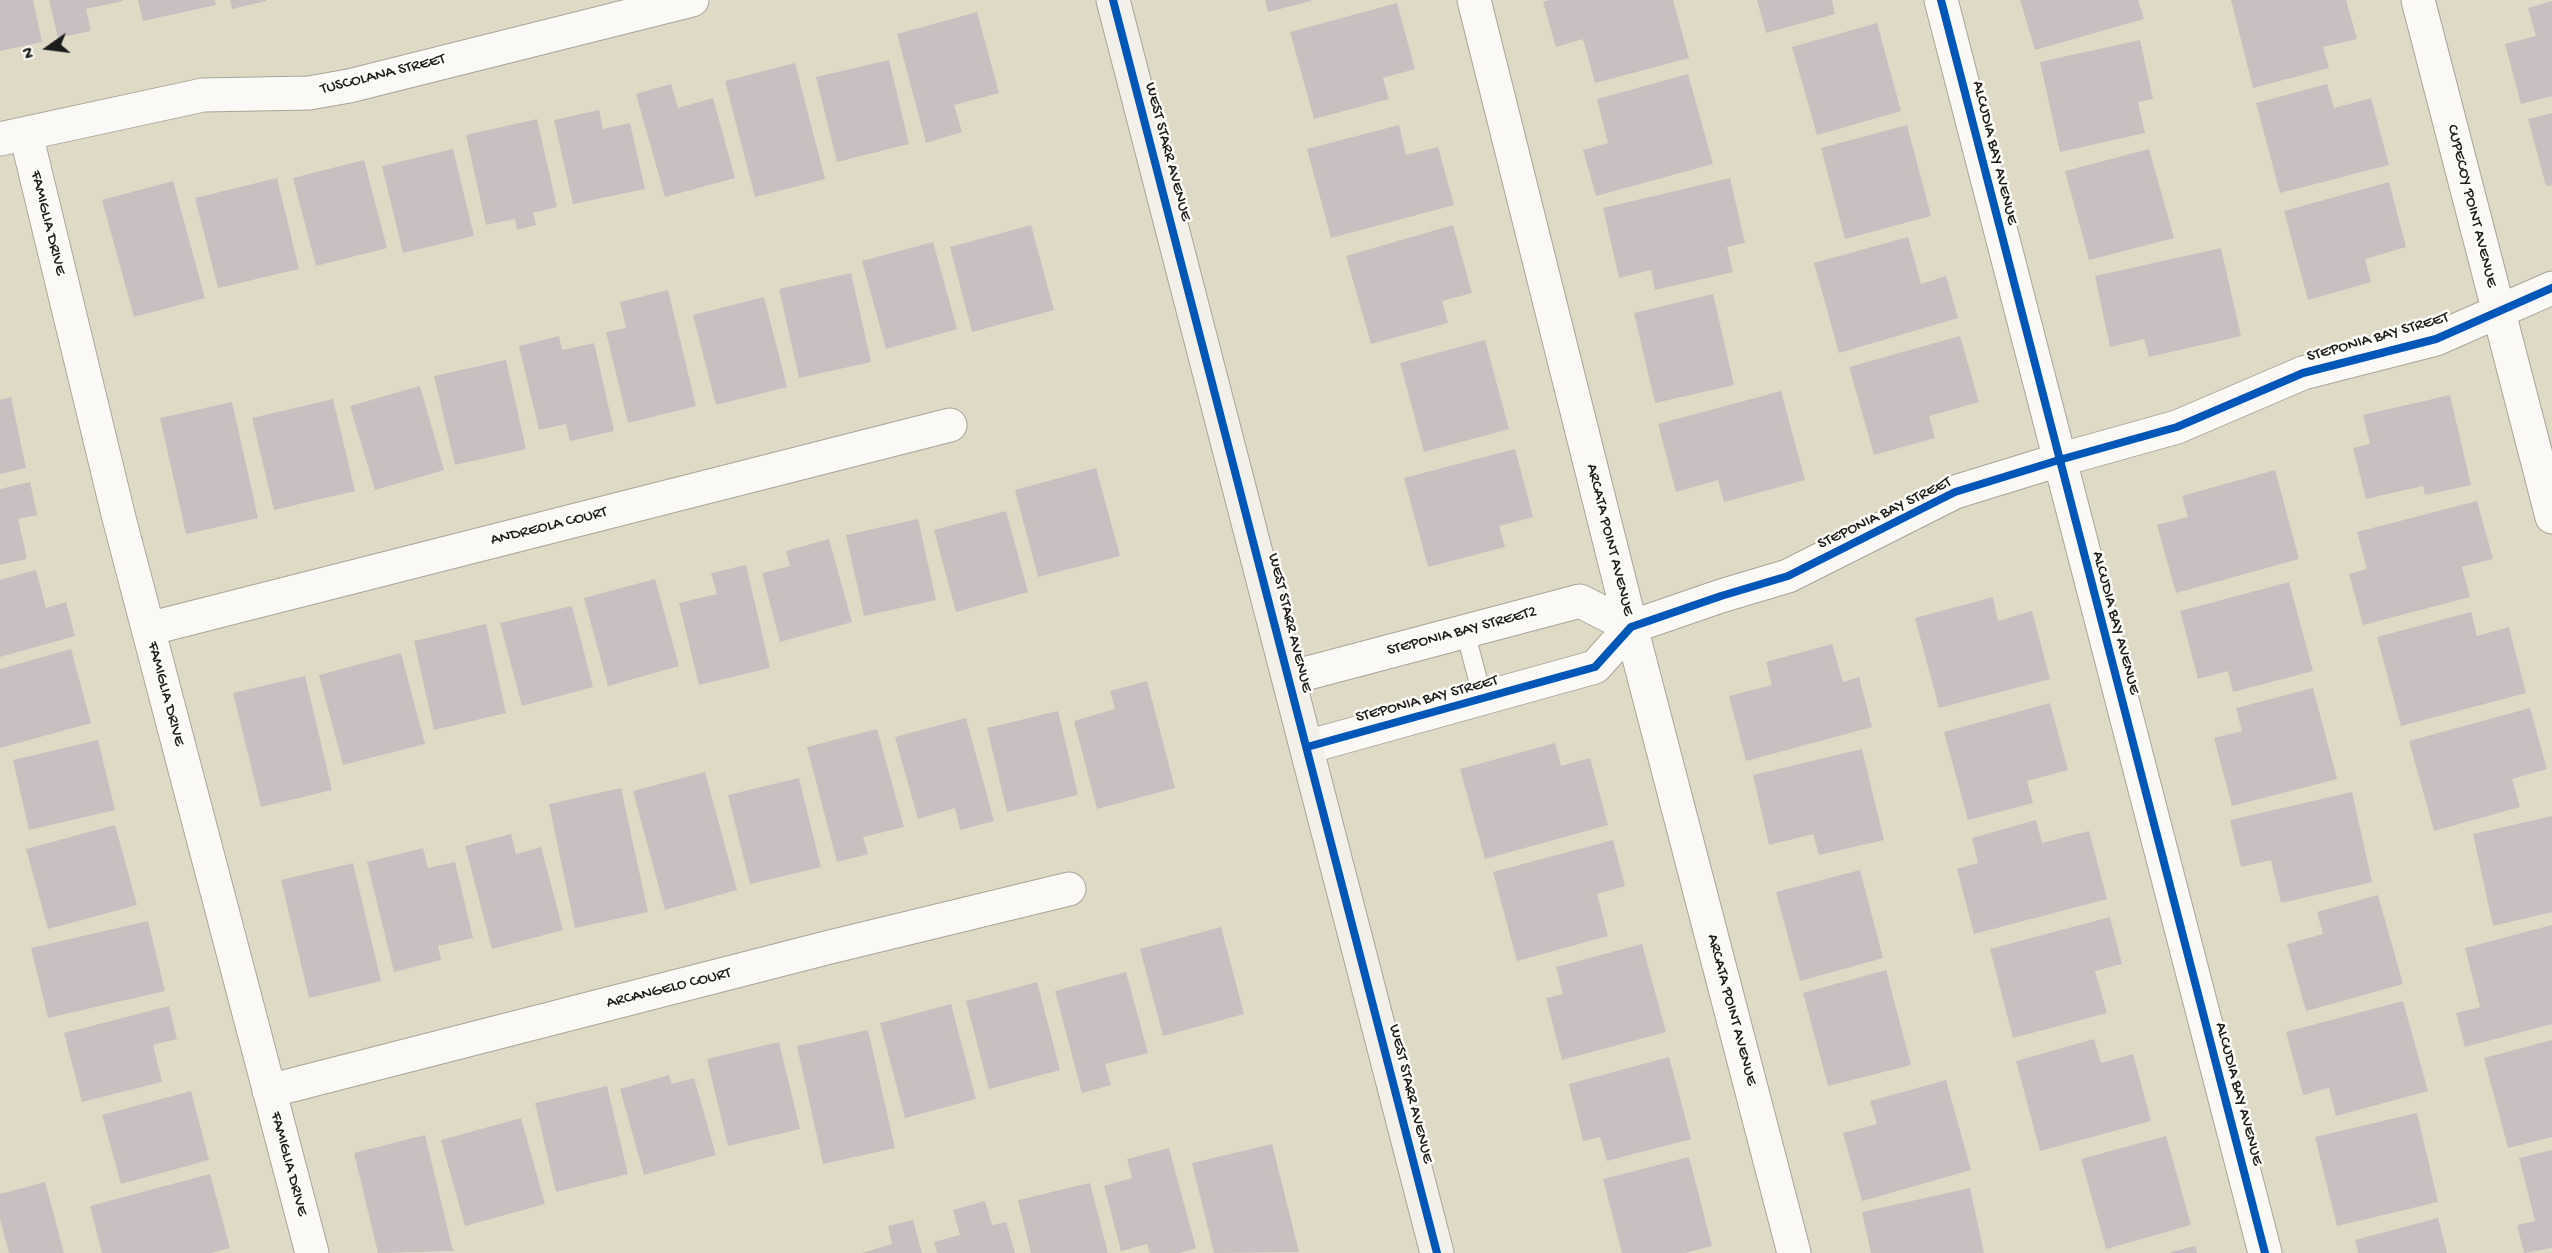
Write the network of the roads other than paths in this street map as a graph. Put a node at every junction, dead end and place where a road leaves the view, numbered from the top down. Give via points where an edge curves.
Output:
1 (692, 0) edge
2 (1113, 0) edge
3 (1474, 0) edge
4 (1941, 0) edge
5 (2418, 0) edge
6 (13, 136) edge
7 (2552, 288) edge
8 (2499, 313) junction
9 (951, 425) dead end
10 (2059, 460) junction
11 (2552, 517) edge
12 (1631, 627) junction
13 (148, 630) junction
14 (1465, 631) junction
15 (1289, 678) junction
16 (1483, 699) junction
17 (1307, 747) junction
18 (1069, 889) dead end
19 (269, 1091) junction
20 (312, 1253) edge
21 (1437, 1253) edge
22 (1794, 1253) edge
23 (2265, 1253) edge

1 - 6 street, TUSCOLANA STREET via 349,86 309,93 203,95
2 - 15 main road, WEST STARR AVENUE
3 - 12 street, ARCATA POINT AVENUE
4 - 10 street, ALCUDIA BAY AVENUE
5 - 8 street, CUPECOY POINT AVENUE
6 - 13 street, FAMIGLIA DRIVE
7 - 8 street, STEPONIA BAY STREET
8 - 10 street, STEPONIA BAY STREET via 2436,339 2303,373 2177,428
8 - 11 street, CUPECOY POINT AVENUE
9 - 13 street, ANDREOLA COURT
10 - 12 street, STEPONIA BAY STREET via 1955,492 1788,576
10 - 23 street, ALCUDIA BAY AVENUE
12 - 14 street, STEPONIA BAY STREET2 via 1580,601
12 - 16 street, STEPONIA BAY STREET via 1595,667
12 - 22 street, ARCATA POINT AVENUE
13 - 19 street, FAMIGLIA DRIVE
14 - 15 street, STEPONIA BAY STREET2
14 - 16 lane
15 - 17 main road, WEST STARR AVENUE
16 - 17 street, STEPONIA BAY STREET
17 - 21 main road, WEST STARR AVENUE
18 - 19 street, ARCANGELO COURT
19 - 20 street, FAMIGLIA DRIVE

